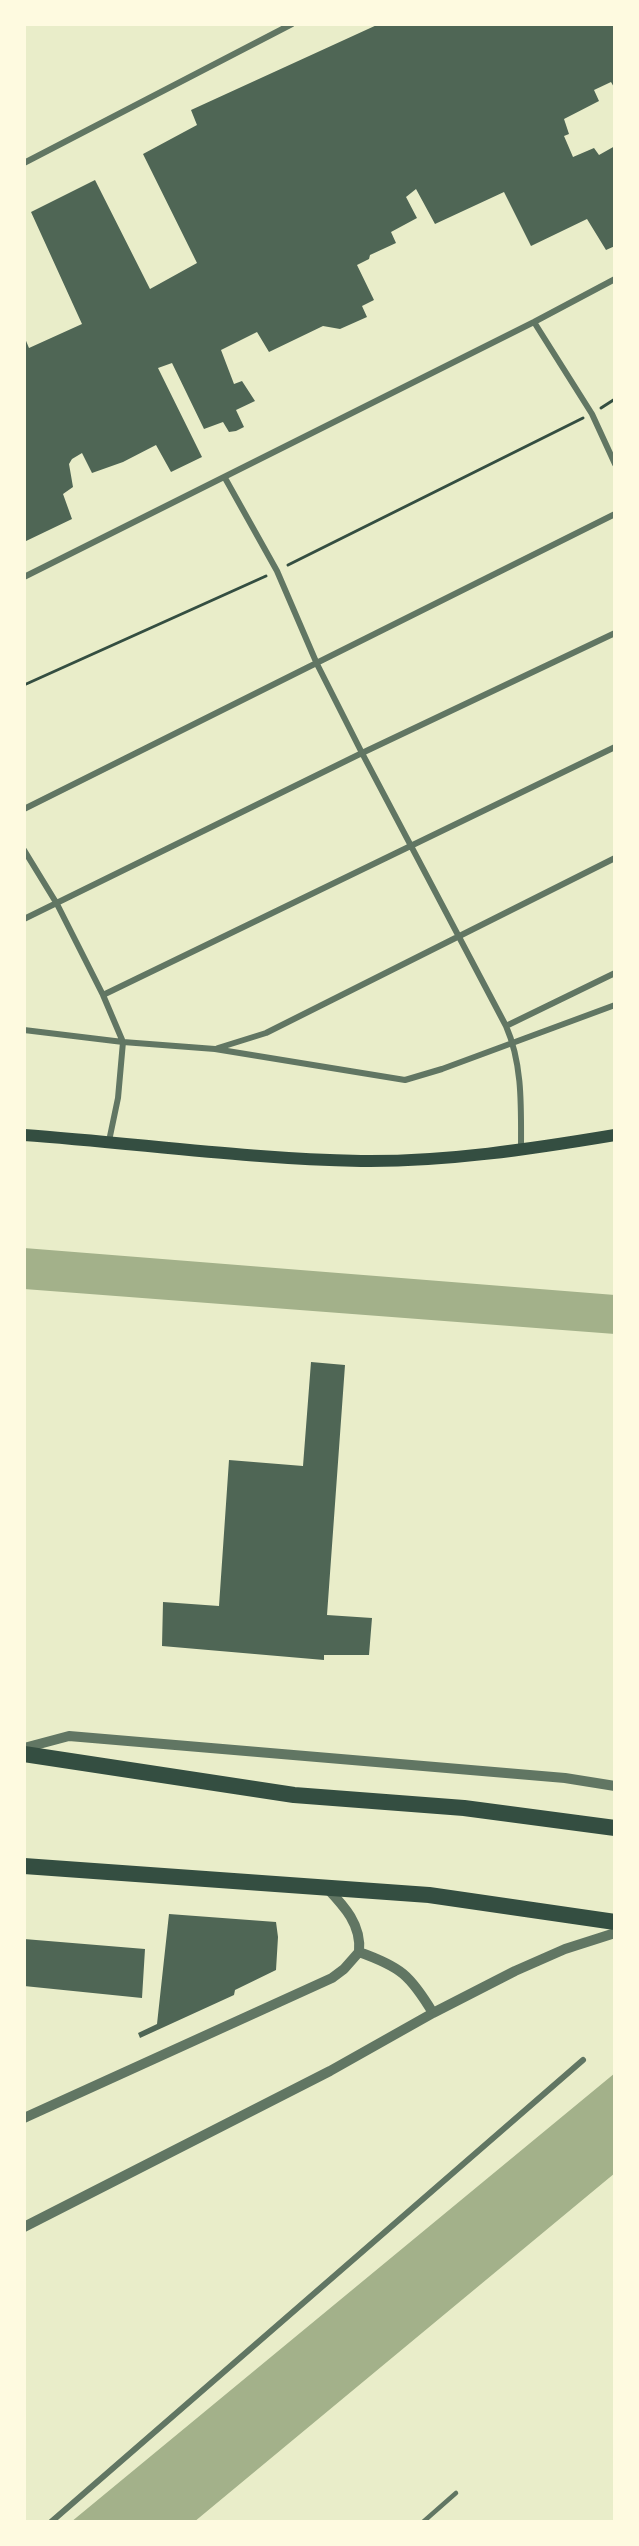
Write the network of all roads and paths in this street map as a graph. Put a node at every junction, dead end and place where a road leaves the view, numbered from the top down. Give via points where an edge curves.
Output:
1 (292, 24) edge
2 (24, 163) edge
3 (615, 279) edge
4 (534, 322) junction
5 (615, 399) edge
6 (592, 414) junction
7 (615, 464) edge
8 (225, 478) junction
9 (615, 514) edge
10 (277, 571) junction
11 (24, 577) edge
12 (615, 633) edge
13 (317, 664) junction
14 (24, 685) edge
15 (615, 747) edge
16 (362, 753) junction
17 (24, 808) edge
18 (412, 847) junction
19 (24, 850) edge
20 (615, 858) edge
21 (57, 904) junction
22 (24, 919) edge
23 (460, 937) junction
24 (615, 973) edge
25 (103, 995) junction
26 (615, 1005) edge
27 (506, 1026) junction
28 (24, 1030) edge
29 (123, 1042) junction
30 (514, 1043) junction
31 (215, 1049) junction
32 (24, 1135) edge
33 (615, 1136) edge
34 (110, 1141) junction
35 (521, 1150) junction
36 (24, 1748) edge
37 (24, 1754) edge
38 (615, 1786) edge
39 (615, 1828) edge
40 (24, 1866) edge
41 (325, 1886) junction
42 (615, 1922) edge
43 (615, 1933) edge
44 (360, 1952) junction
45 (433, 2013) junction
46 (583, 2060) dead end
47 (24, 2118) edge
48 (24, 2227) edge
49 (456, 2493) dead end
50 (51, 2522) edge
51 (423, 2522) edge

1 - 2 street
3 - 4 street
4 - 6 street
4 - 8 street
5 - 6 path
6 - 7 street
6 - 10 path
8 - 10 street
8 - 11 street
9 - 13 street
10 - 13 street
10 - 14 path
12 - 16 street
13 - 16 street
13 - 17 street
15 - 18 street
16 - 18 street
16 - 21 street
18 - 23 street
18 - 25 street
19 - 21 street
20 - 23 street
21 - 22 street
21 - 25 street
23 - 27 street
23 - 31 street via 266,1033
24 - 27 street
25 - 29 street
26 - 30 street
27 - 30 street
28 - 29 street
29 - 31 street
29 - 34 street
30 - 31 street via 405,1080
30 - 35 street via 521,1090
32 - 34 main road
33 - 35 main road
34 - 35 main road via 362,1161
36 - 38 street via 69,1736 565,1778
37 - 39 highway via 294,1795 464,1808
40 - 41 highway
41 - 42 highway via 429,1895
41 - 44 street via 355,1924
43 - 45 street via 515,1971
44 - 45 street via 403,1971
44 - 47 street via 332,1978
45 - 48 street via 330,2071
46 - 50 street
49 - 51 lane

